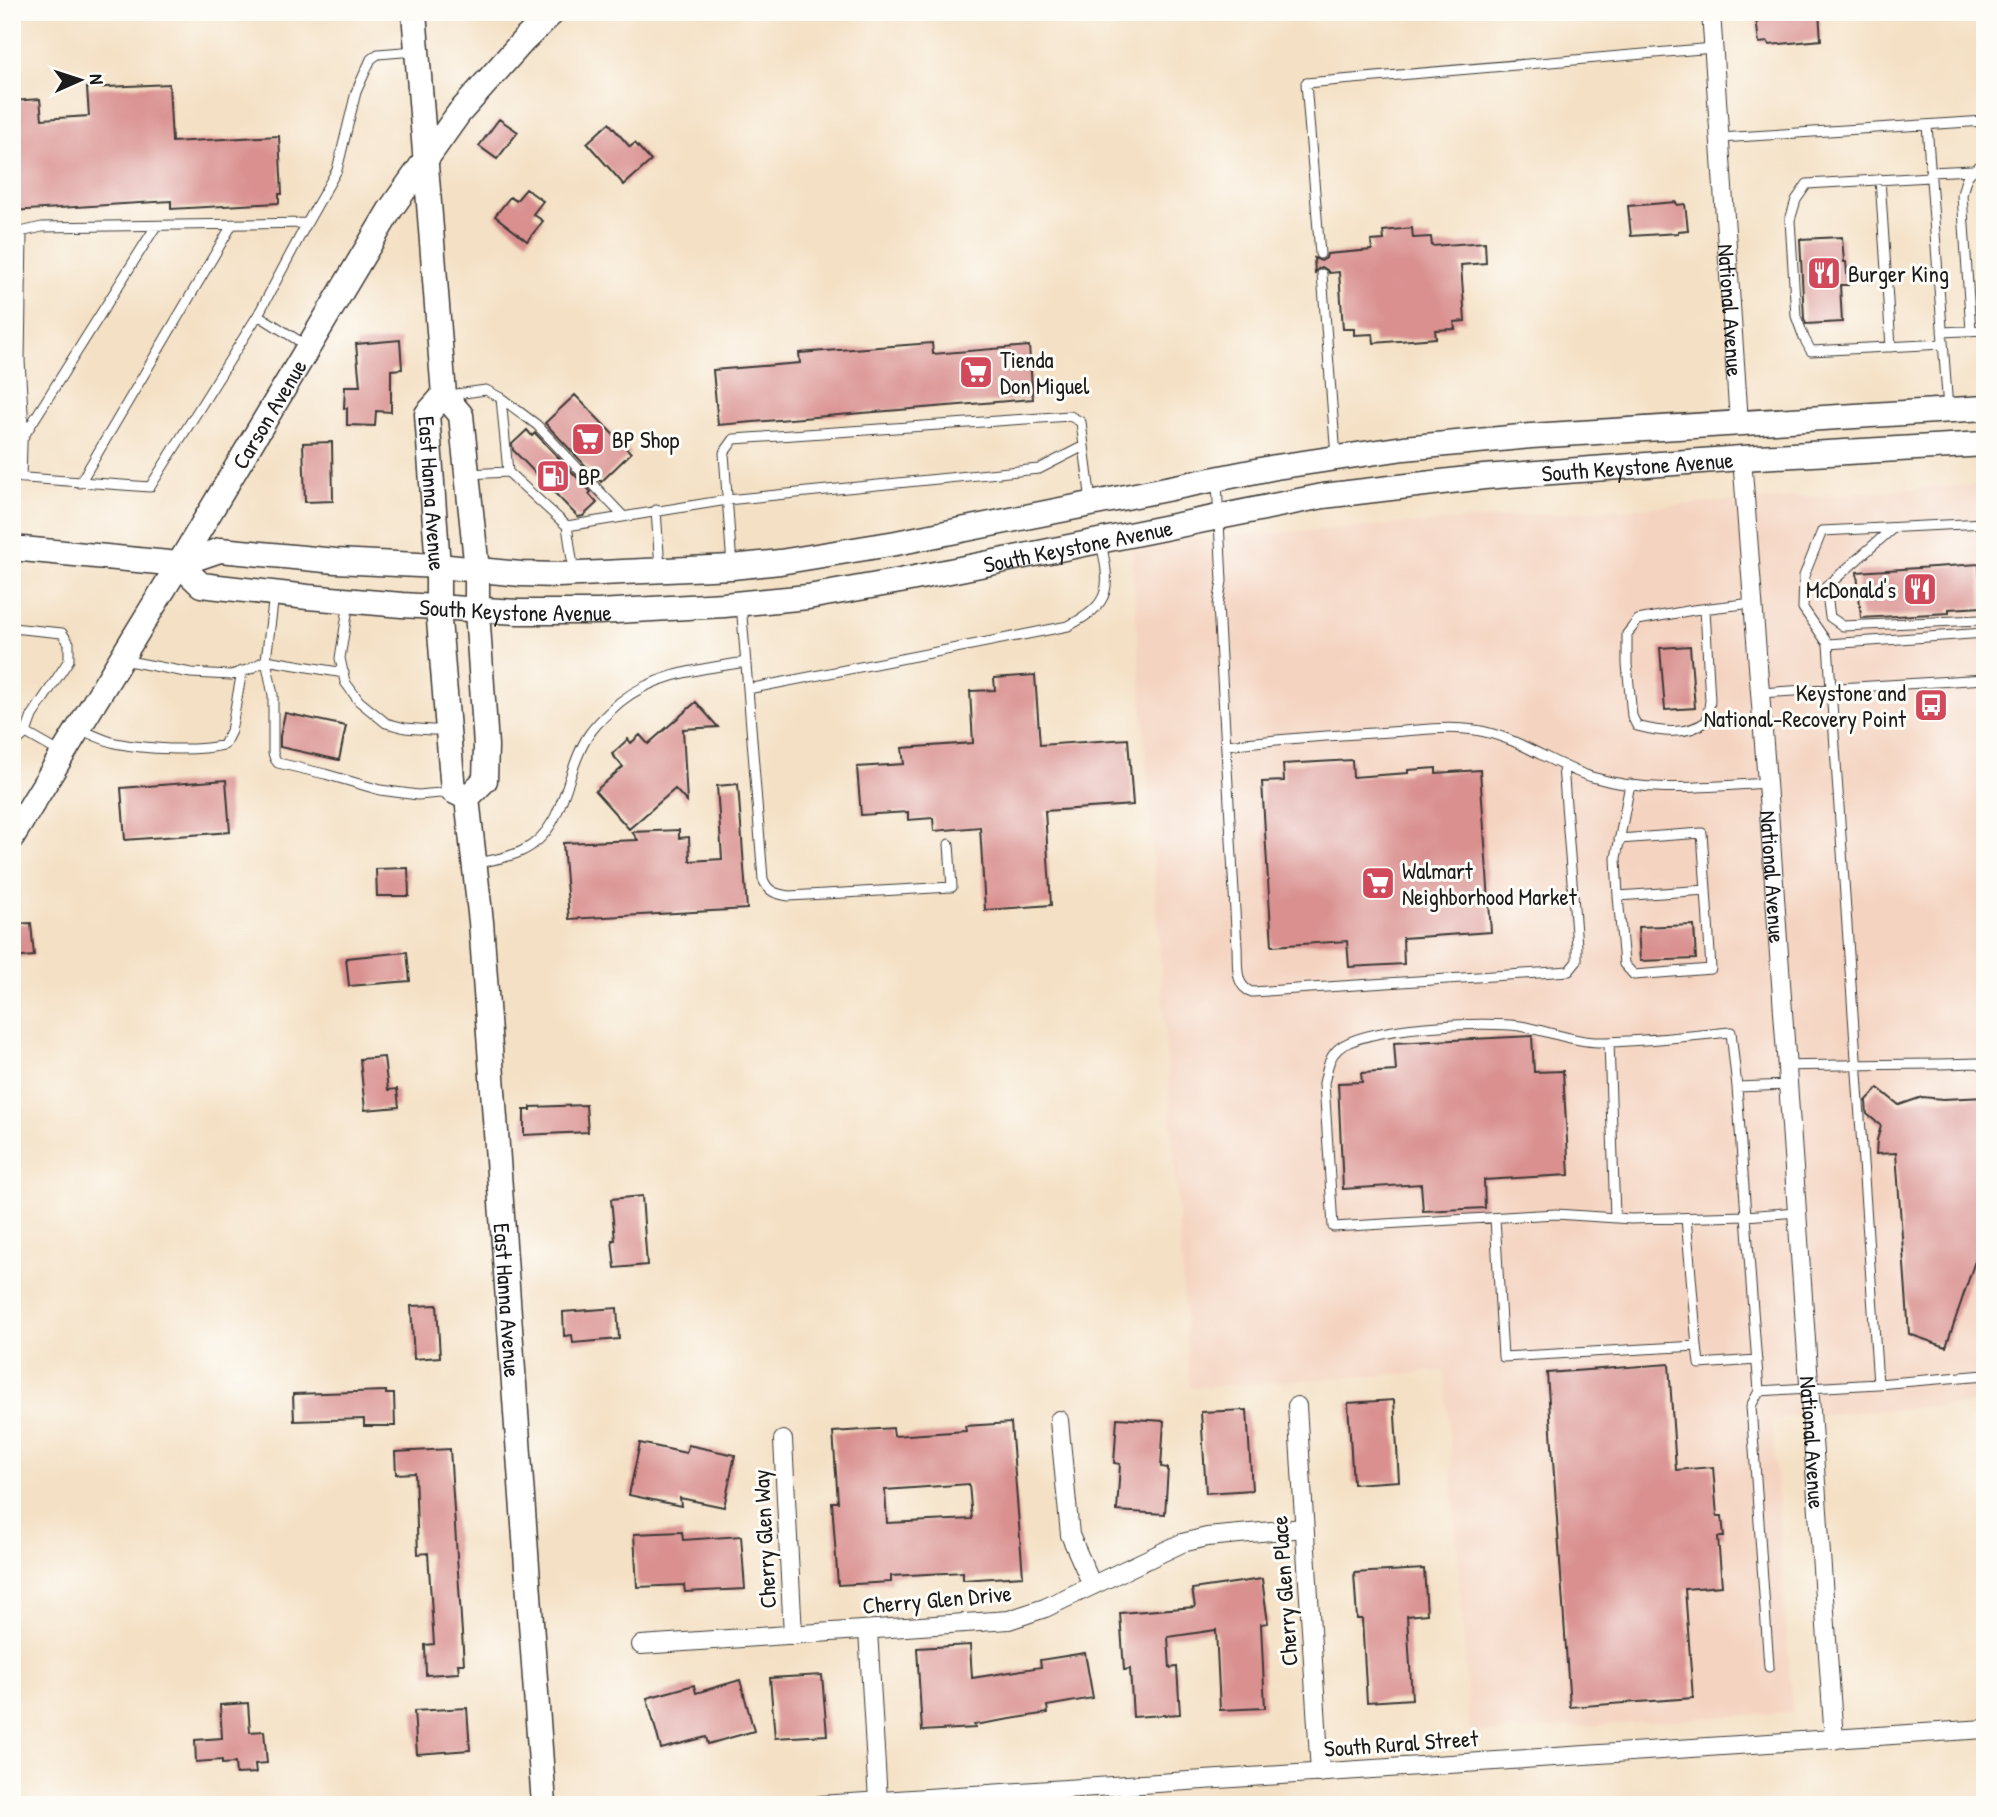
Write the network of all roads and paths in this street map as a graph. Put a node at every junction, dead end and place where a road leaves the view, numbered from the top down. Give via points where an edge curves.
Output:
1 (1711, 12) edge
2 (416, 13) edge
3 (539, 21) edge
4 (1713, 48) junction
5 (417, 51) junction
6 (1985, 121) edge
7 (1927, 125) junction
8 (1720, 138) junction
9 (425, 158) junction
10 (1985, 164) edge
11 (1972, 170) junction
12 (1930, 174) junction
13 (1880, 179) junction
14 (307, 223) junction
15 (232, 225) junction
16 (156, 226) junction
17 (17, 233) edge
18 (1320, 254) dead end
19 (1322, 274) dead end
20 (258, 315) junction
21 (1985, 330) edge
22 (1971, 331) junction
23 (1942, 332) junction
24 (1943, 344) junction
25 (308, 347) junction
26 (1891, 347) junction
27 (16, 367) edge
28 (444, 395) junction
29 (501, 398) junction
30 (1985, 408) edge
31 (1948, 409) junction
32 (1739, 422) junction
33 (22, 439) junction
34 (1985, 444) edge
35 (1084, 446) junction
36 (1336, 457) junction
37 (1742, 458) junction
38 (508, 472) junction
39 (467, 474) junction
40 (17, 477) edge
41 (1217, 478) junction
42 (80, 483) junction
43 (727, 500) junction
44 (1091, 503) junction
45 (656, 510) junction
46 (623, 516) junction
47 (1218, 517) junction
48 (1985, 523) edge
49 (567, 526) junction
50 (1894, 528) junction
51 (1101, 540) junction
52 (12, 548) edge
53 (179, 564) junction
54 (438, 566) junction
55 (732, 567) junction
56 (477, 570) junction
57 (660, 570) junction
58 (574, 575) junction
59 (274, 593) junction
60 (349, 600) junction
61 (741, 603) junction
62 (1753, 603) junction
63 (438, 608) junction
64 (1705, 609) junction
65 (477, 610) junction
66 (1985, 623) edge
67 (12, 628) edge
68 (1985, 633) edge
69 (1828, 644) junction
70 (120, 660) junction
71 (266, 660) junction
72 (746, 662) junction
73 (243, 671) junction
74 (344, 673) junction
75 (1985, 679) edge
76 (748, 689) junction
77 (1830, 690) junction
78 (1760, 693) junction
79 (78, 728) junction
80 (448, 729) junction
81 (26, 733) junction
82 (1226, 745) junction
83 (12, 747) edge
84 (62, 754) junction
85 (1563, 766) junction
86 (1767, 783) junction
87 (1630, 784) junction
88 (460, 794) junction
89 (12, 836) edge
90 (1619, 839) junction
91 (949, 844) dead end
92 (475, 864) junction
93 (1706, 890) junction
94 (1618, 895) junction
95 (1609, 1042) junction
96 (1856, 1063) junction
97 (1786, 1066) junction
98 (1985, 1067) edge
99 (1788, 1085) junction
100 (1737, 1087) junction
101 (1797, 1212) junction
102 (1746, 1216) junction
103 (1615, 1217) junction
104 (1686, 1217) junction
105 (1495, 1218) junction
106 (1697, 1346) junction
107 (1757, 1360) junction
108 (1985, 1375) edge
109 (1878, 1384) junction
110 (1809, 1389) junction
111 (1759, 1391) junction
112 (1297, 1406) dead end
113 (1059, 1420) dead end
114 (783, 1440) dead end
115 (1304, 1528) junction
116 (1092, 1585) junction
117 (868, 1630) junction
118 (793, 1635) junction
119 (641, 1645) dead end
120 (1769, 1667) dead end
121 (1985, 1729) edge
122 (1834, 1740) junction
123 (1320, 1773) junction
124 (878, 1801) junction
125 (544, 1805) edge
126 (820, 1805) edge

1 - 4 street, National Avenue
2 - 5 main road, East Hanna Avenue
3 - 9 main road, Carson Avenue
4 - 8 street, National Avenue
4 - 18 lane via 1306,83
5 - 9 main road, East Hanna Avenue
5 - 14 lane via 378,54 371,59 356,92 337,170
6 - 7 lane
7 - 8 lane
7 - 12 lane
8 - 32 street, National Avenue
9 - 25 main road, Carson Avenue
9 - 28 main road, East Hanna Avenue
10 - 11 lane
11 - 12 lane
11 - 22 lane via 1962,194
12 - 13 lane
12 - 23 lane
13 - 26 lane
13 - 26 lane via 1807,184 1796,200 1790,220 1796,316 1811,351
14 - 15 lane
14 - 20 lane
15 - 16 lane
15 - 42 lane
16 - 17 lane via 42,227
16 - 33 lane
17 - 27 lane
19 - 36 lane
20 - 25 lane
20 - 42 lane via 150,487
21 - 22 lane
22 - 23 lane
23 - 24 lane
24 - 26 lane
24 - 31 lane
25 - 53 main road, Carson Avenue
27 - 33 lane
28 - 29 lane via 486,390
28 - 39 main road, East Hanna Avenue via 461,415
28 - 54 main road, East Hanna Avenue via 427,414
29 - 38 lane
29 - 46 lane via 537,425
30 - 31 main road, South Keystone Avenue
31 - 32 main road, South Keystone Avenue
32 - 36 main road, South Keystone Avenue via 1456,442
32 - 37 main road, National Avenue
33 - 40 lane
34 - 37 main road, South Keystone Avenue
35 - 43 lane via 1038,469
35 - 43 lane via 1081,422 1070,416 734,439 723,453
35 - 44 lane
36 - 41 main road, South Keystone Avenue
37 - 47 main road, South Keystone Avenue via 1485,477 1323,496
37 - 62 street, National Avenue
38 - 39 lane
38 - 49 lane
39 - 56 main road, East Hanna Avenue
40 - 42 lane
41 - 44 main road, South Keystone Avenue
41 - 47 lane
43 - 45 lane
43 - 55 lane
44 - 51 main road
44 - 55 main road, South Keystone Avenue via 867,548
45 - 46 lane
45 - 57 lane
46 - 49 lane
47 - 51 main road, South Keystone Avenue
47 - 82 lane
48 - 50 lane
49 - 58 lane
50 - 66 lane via 1826,587 1830,617 1843,626
50 - 69 lane via 1822,531 1804,576 1803,608
51 - 61 main road, South Keystone Avenue via 849,591
51 - 76 lane via 1105,594 1086,618 1068,626
52 - 53 main road, South Keystone Avenue
53 - 54 main road, South Keystone Avenue via 220,550
53 - 59 main road, South Keystone Avenue via 201,585
53 - 70 main road, Carson Avenue
54 - 56 main road, South Keystone Avenue
54 - 63 main road, East Hanna Avenue
55 - 57 main road, South Keystone Avenue
56 - 58 main road, South Keystone Avenue
56 - 65 main road, East Hanna Avenue
57 - 58 main road, South Keystone Avenue
59 - 60 main road, South Keystone Avenue
59 - 71 lane
60 - 63 main road, South Keystone Avenue
60 - 74 lane via 340,658
61 - 65 main road, South Keystone Avenue via 598,612
61 - 72 lane
62 - 64 lane
62 - 78 street, National Avenue
63 - 65 main road, South Keystone Avenue
63 - 80 main road, East Hanna Avenue
64 - 64 lane via 1639,620 1627,634 1632,716 1637,726 1673,732 1698,728 1707,721
65 - 88 main road, East Hanna Avenue via 485,780
67 - 81 lane via 62,633 69,643 69,660
68 - 69 lane
69 - 77 lane
70 - 73 lane via 191,673 231,675
70 - 79 main road, Carson Avenue
71 - 73 lane
71 - 74 lane
71 - 88 lane via 273,695 273,753 278,763 380,790
72 - 76 lane
72 - 92 lane via 681,673 648,684 620,702 590,734 544,835 522,851
73 - 79 lane via 224,745 143,747 113,742
74 - 80 lane via 359,701 386,723
75 - 77 lane
76 - 91 lane via 766,887 789,897 952,887
77 - 78 lane
77 - 96 lane
78 - 86 street, National Avenue
79 - 84 main road, Carson Avenue
80 - 88 main road, East Hanna Avenue
81 - 83 lane
81 - 84 lane
82 - 85 lane via 1449,728 1502,737
82 - 85 lane via 1240,984 1252,992 1569,971 1577,954
84 - 89 main road, Carson Avenue
85 - 87 lane via 1593,778
86 - 87 lane
86 - 97 street, National Avenue
87 - 90 lane
88 - 92 main road, East Hanna Avenue
90 - 93 lane via 1702,833
90 - 94 lane
92 - 125 main road, East Hanna Avenue
93 - 94 lane
93 - 94 lane via 1711,969 1634,975 1624,964
95 - 100 lane via 1731,1032
95 - 103 lane
95 - 105 lane via 1493,1024 1399,1030 1352,1040 1328,1063 1324,1083 1333,1227
96 - 97 lane
96 - 98 lane via 1978,1063
96 - 109 lane
97 - 99 street, National Avenue
99 - 100 lane
99 - 101 street, National Avenue
100 - 102 lane
101 - 102 lane
101 - 110 street, National Avenue
102 - 104 lane
102 - 107 lane
103 - 104 lane
103 - 105 lane
104 - 106 lane
105 - 106 lane via 1503,1357
106 - 107 lane via 1699,1364
107 - 111 lane
108 - 109 lane
109 - 110 lane
110 - 111 lane
110 - 122 street, National Avenue
111 - 120 lane via 1751,1406
112 - 115 street, Cherry Glen Place
113 - 116 street via 1070,1535
114 - 118 street, Cherry Glen Way
115 - 116 street, Cherry Glen Drive via 1196,1539
115 - 123 street, Cherry Glen Place
116 - 117 street, Cherry Glen Drive via 1009,1620
117 - 118 street, Cherry Glen Drive
117 - 124 street
118 - 119 street, Cherry Glen Drive
121 - 122 street, South Rural Street
122 - 123 street, South Rural Street
123 - 124 street, South Rural Street
124 - 126 street, South Rural Street

